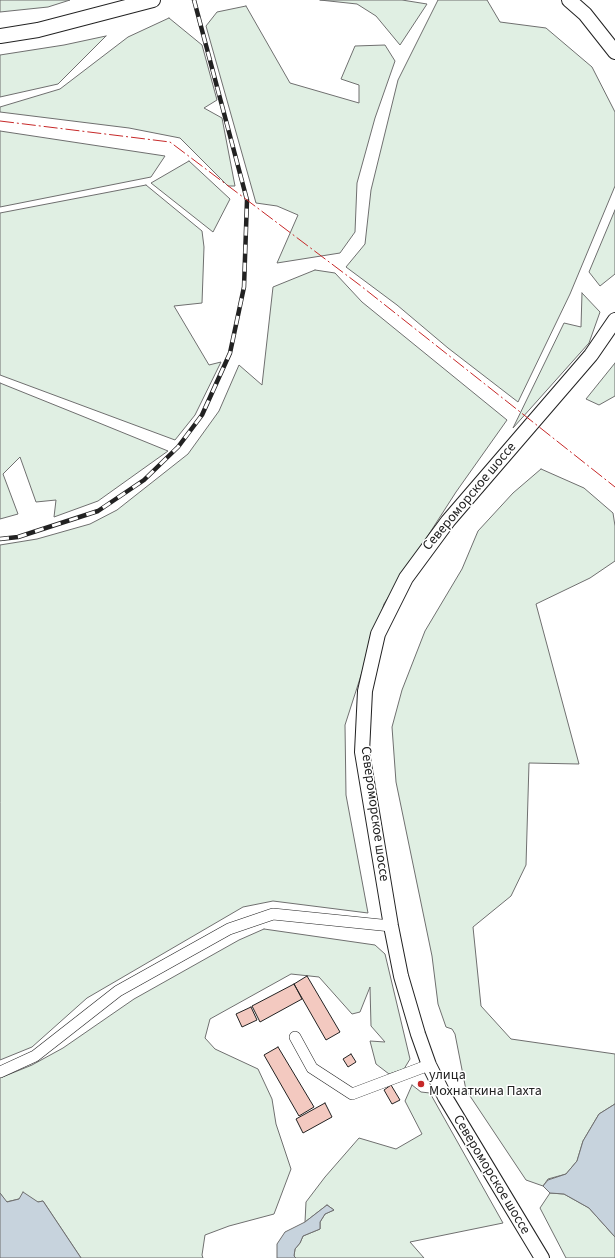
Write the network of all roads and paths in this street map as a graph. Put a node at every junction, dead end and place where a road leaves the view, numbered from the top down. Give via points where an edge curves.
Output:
1 (153, 0) edge
2 (569, 0) edge
3 (0, 36) edge
4 (615, 52) edge
5 (615, 320) edge
6 (391, 926) junction
7 (295, 1037) dead end
8 (429, 1065) junction
9 (0, 1072) edge
10 (542, 1258) edge

1 - 3 main road via 38,30
2 - 4 main road via 586,14
5 - 6 main road, Североморское шоссе via 591,355 448,520 406,578 378,634 365,691 362,752
6 - 8 main road, Североморское шоссе via 401,976
6 - 9 street via 273,914 229,929 118,991 35,1056
7 - 8 street via 312,1068 352,1094
8 - 10 main road, Североморское шоссе via 445,1097

